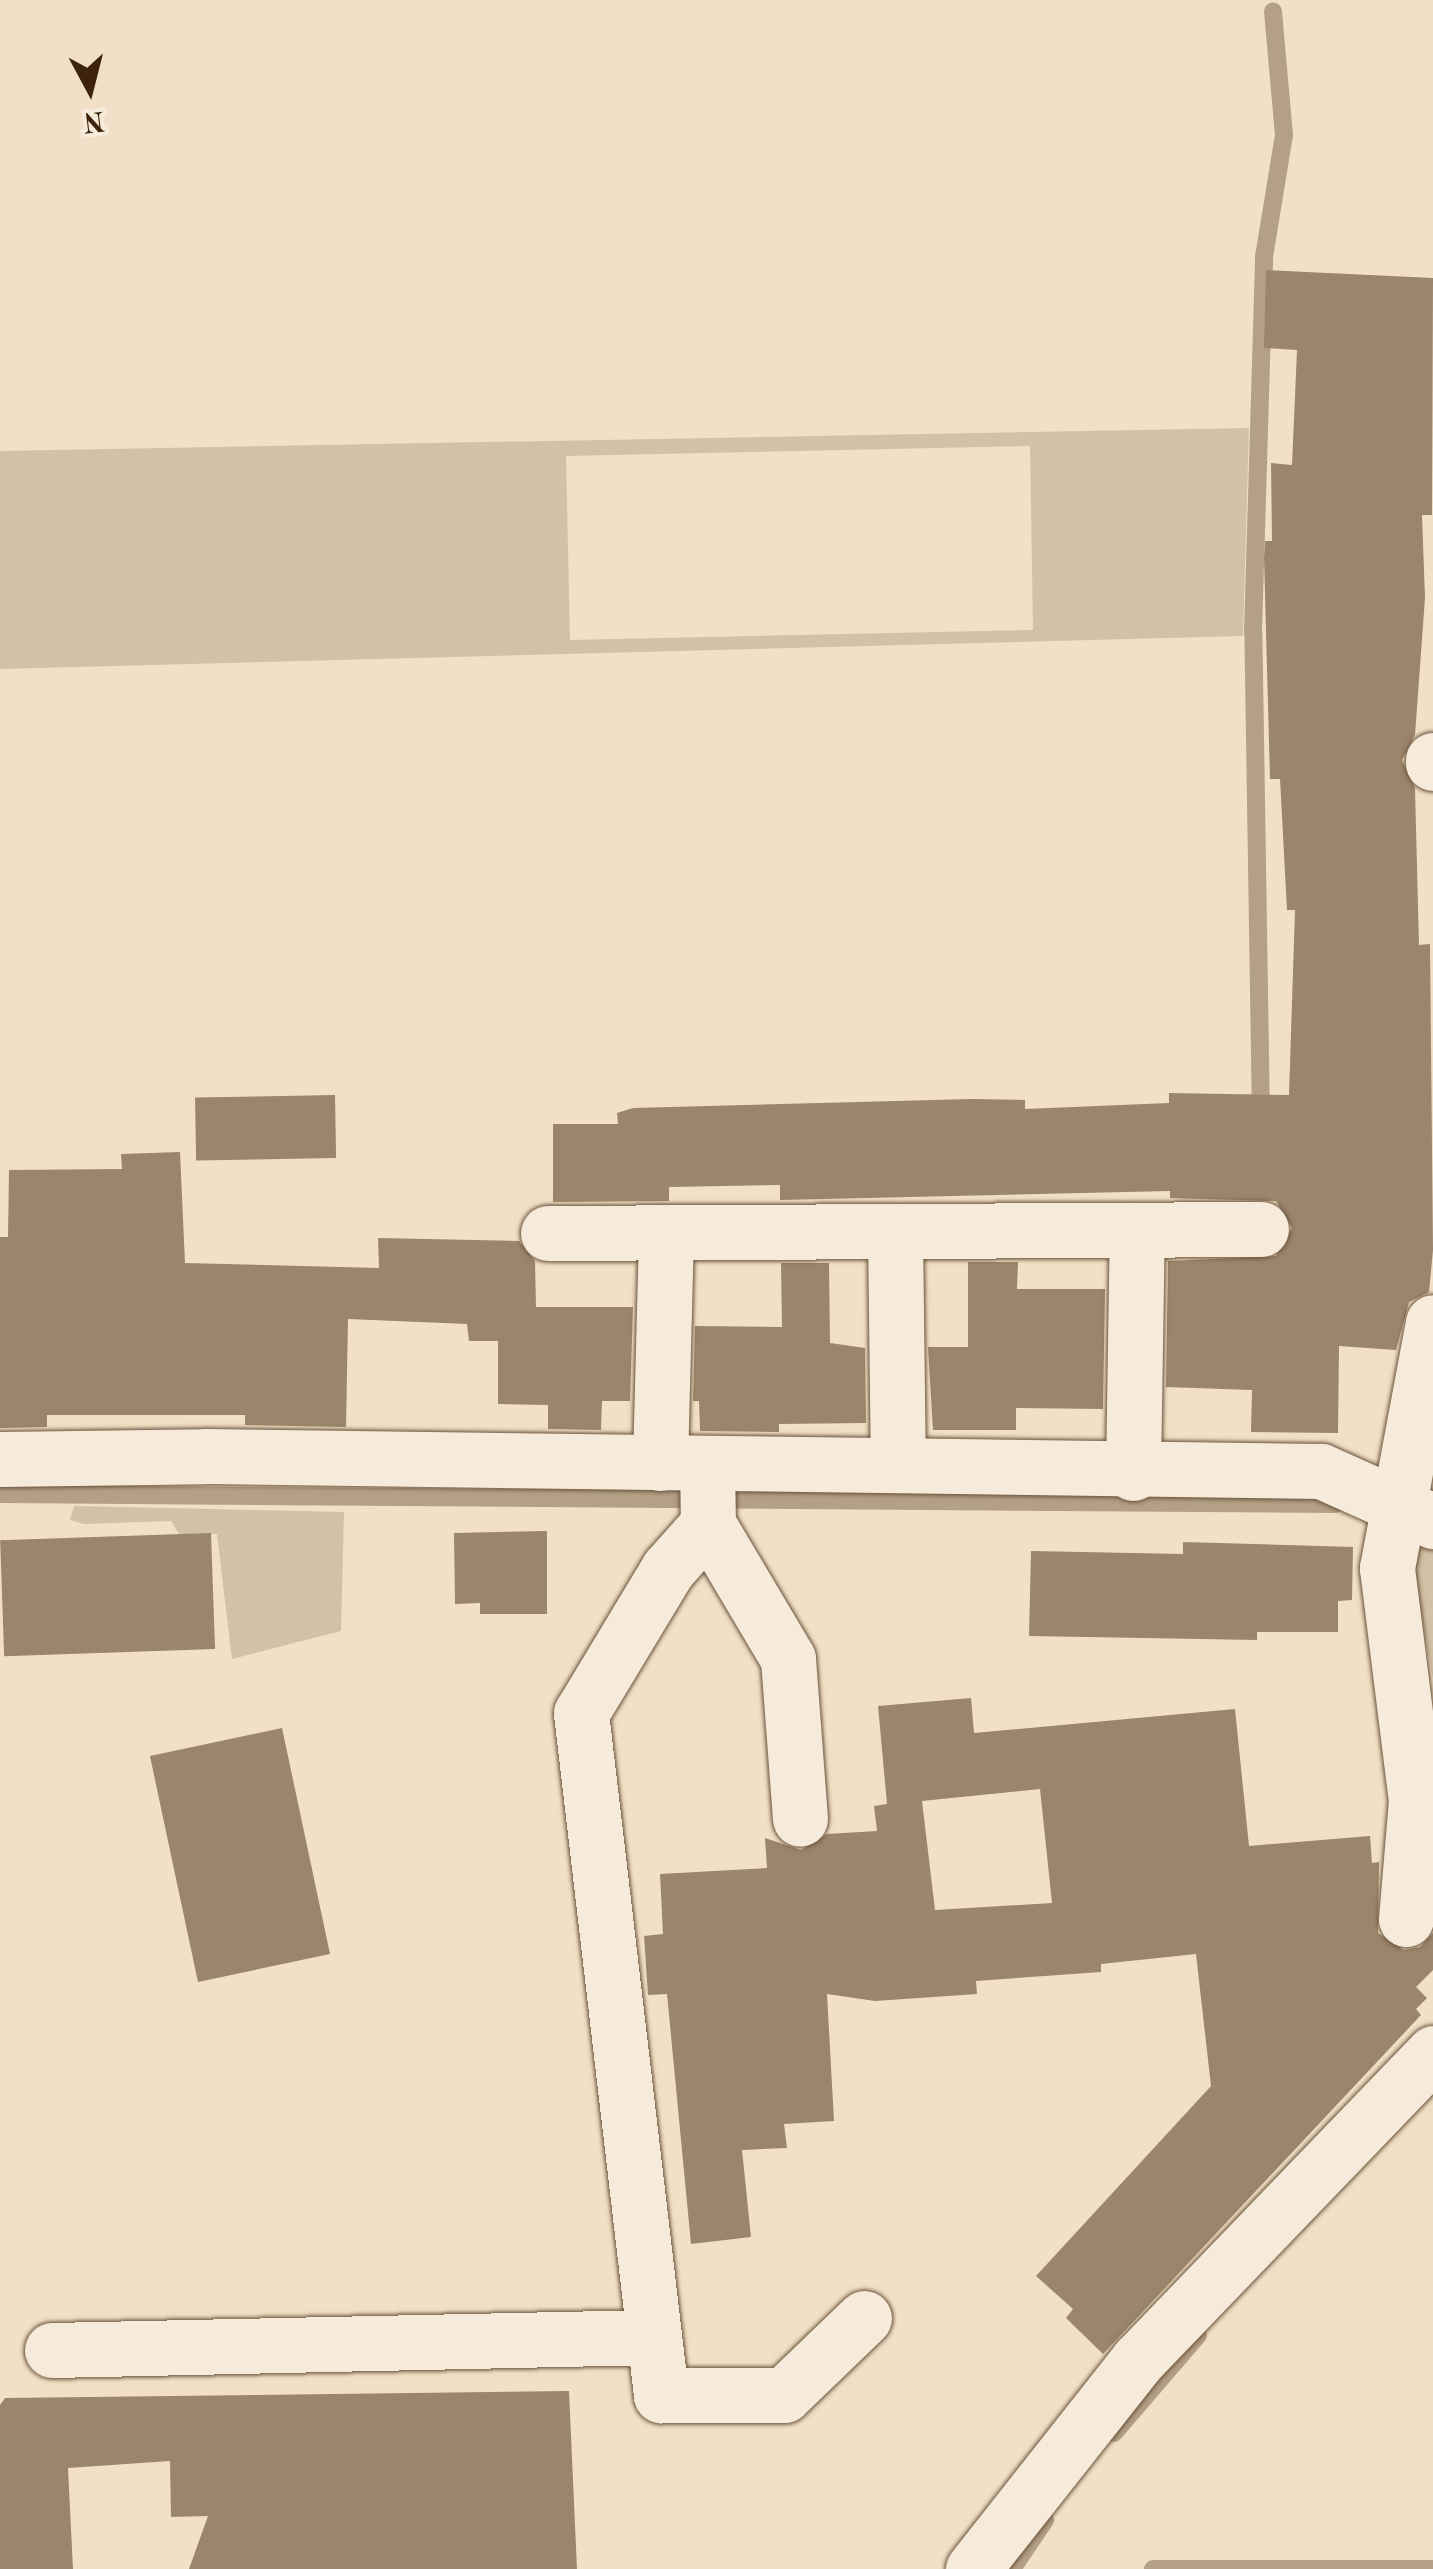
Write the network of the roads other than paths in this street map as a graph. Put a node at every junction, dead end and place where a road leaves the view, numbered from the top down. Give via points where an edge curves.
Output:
1 (1260, 1229) dead end
2 (1136, 1230) junction
3 (895, 1231) junction
4 (548, 1233) dead end
5 (666, 1233) junction
6 (1433, 1322) edge
7 (0, 1459) edge
8 (898, 1465) junction
9 (1133, 1473) junction
10 (698, 1490) junction
11 (1417, 1512) edge
12 (1420, 1728) edge
13 (800, 1819) dead end
14 (1406, 1919) dead end
15 (1433, 2053) edge
16 (864, 2318) dead end
17 (654, 2337) junction
18 (52, 2350) dead end
19 (973, 2569) edge

1 - 2 street
2 - 3 street
2 - 9 street
3 - 5 street
3 - 8 street
4 - 5 street
5 - 10 street
6 - 11 street
7 - 10 street
8 - 9 street
8 - 10 street
9 - 11 street via 1320,1471
10 - 13 street via 788,1659
10 - 17 street via 668,1569 581,1713
11 - 12 street via 1387,1568
12 - 14 street
15 - 19 street via 1138,2360
16 - 17 street via 784,2395 661,2395
17 - 18 street

